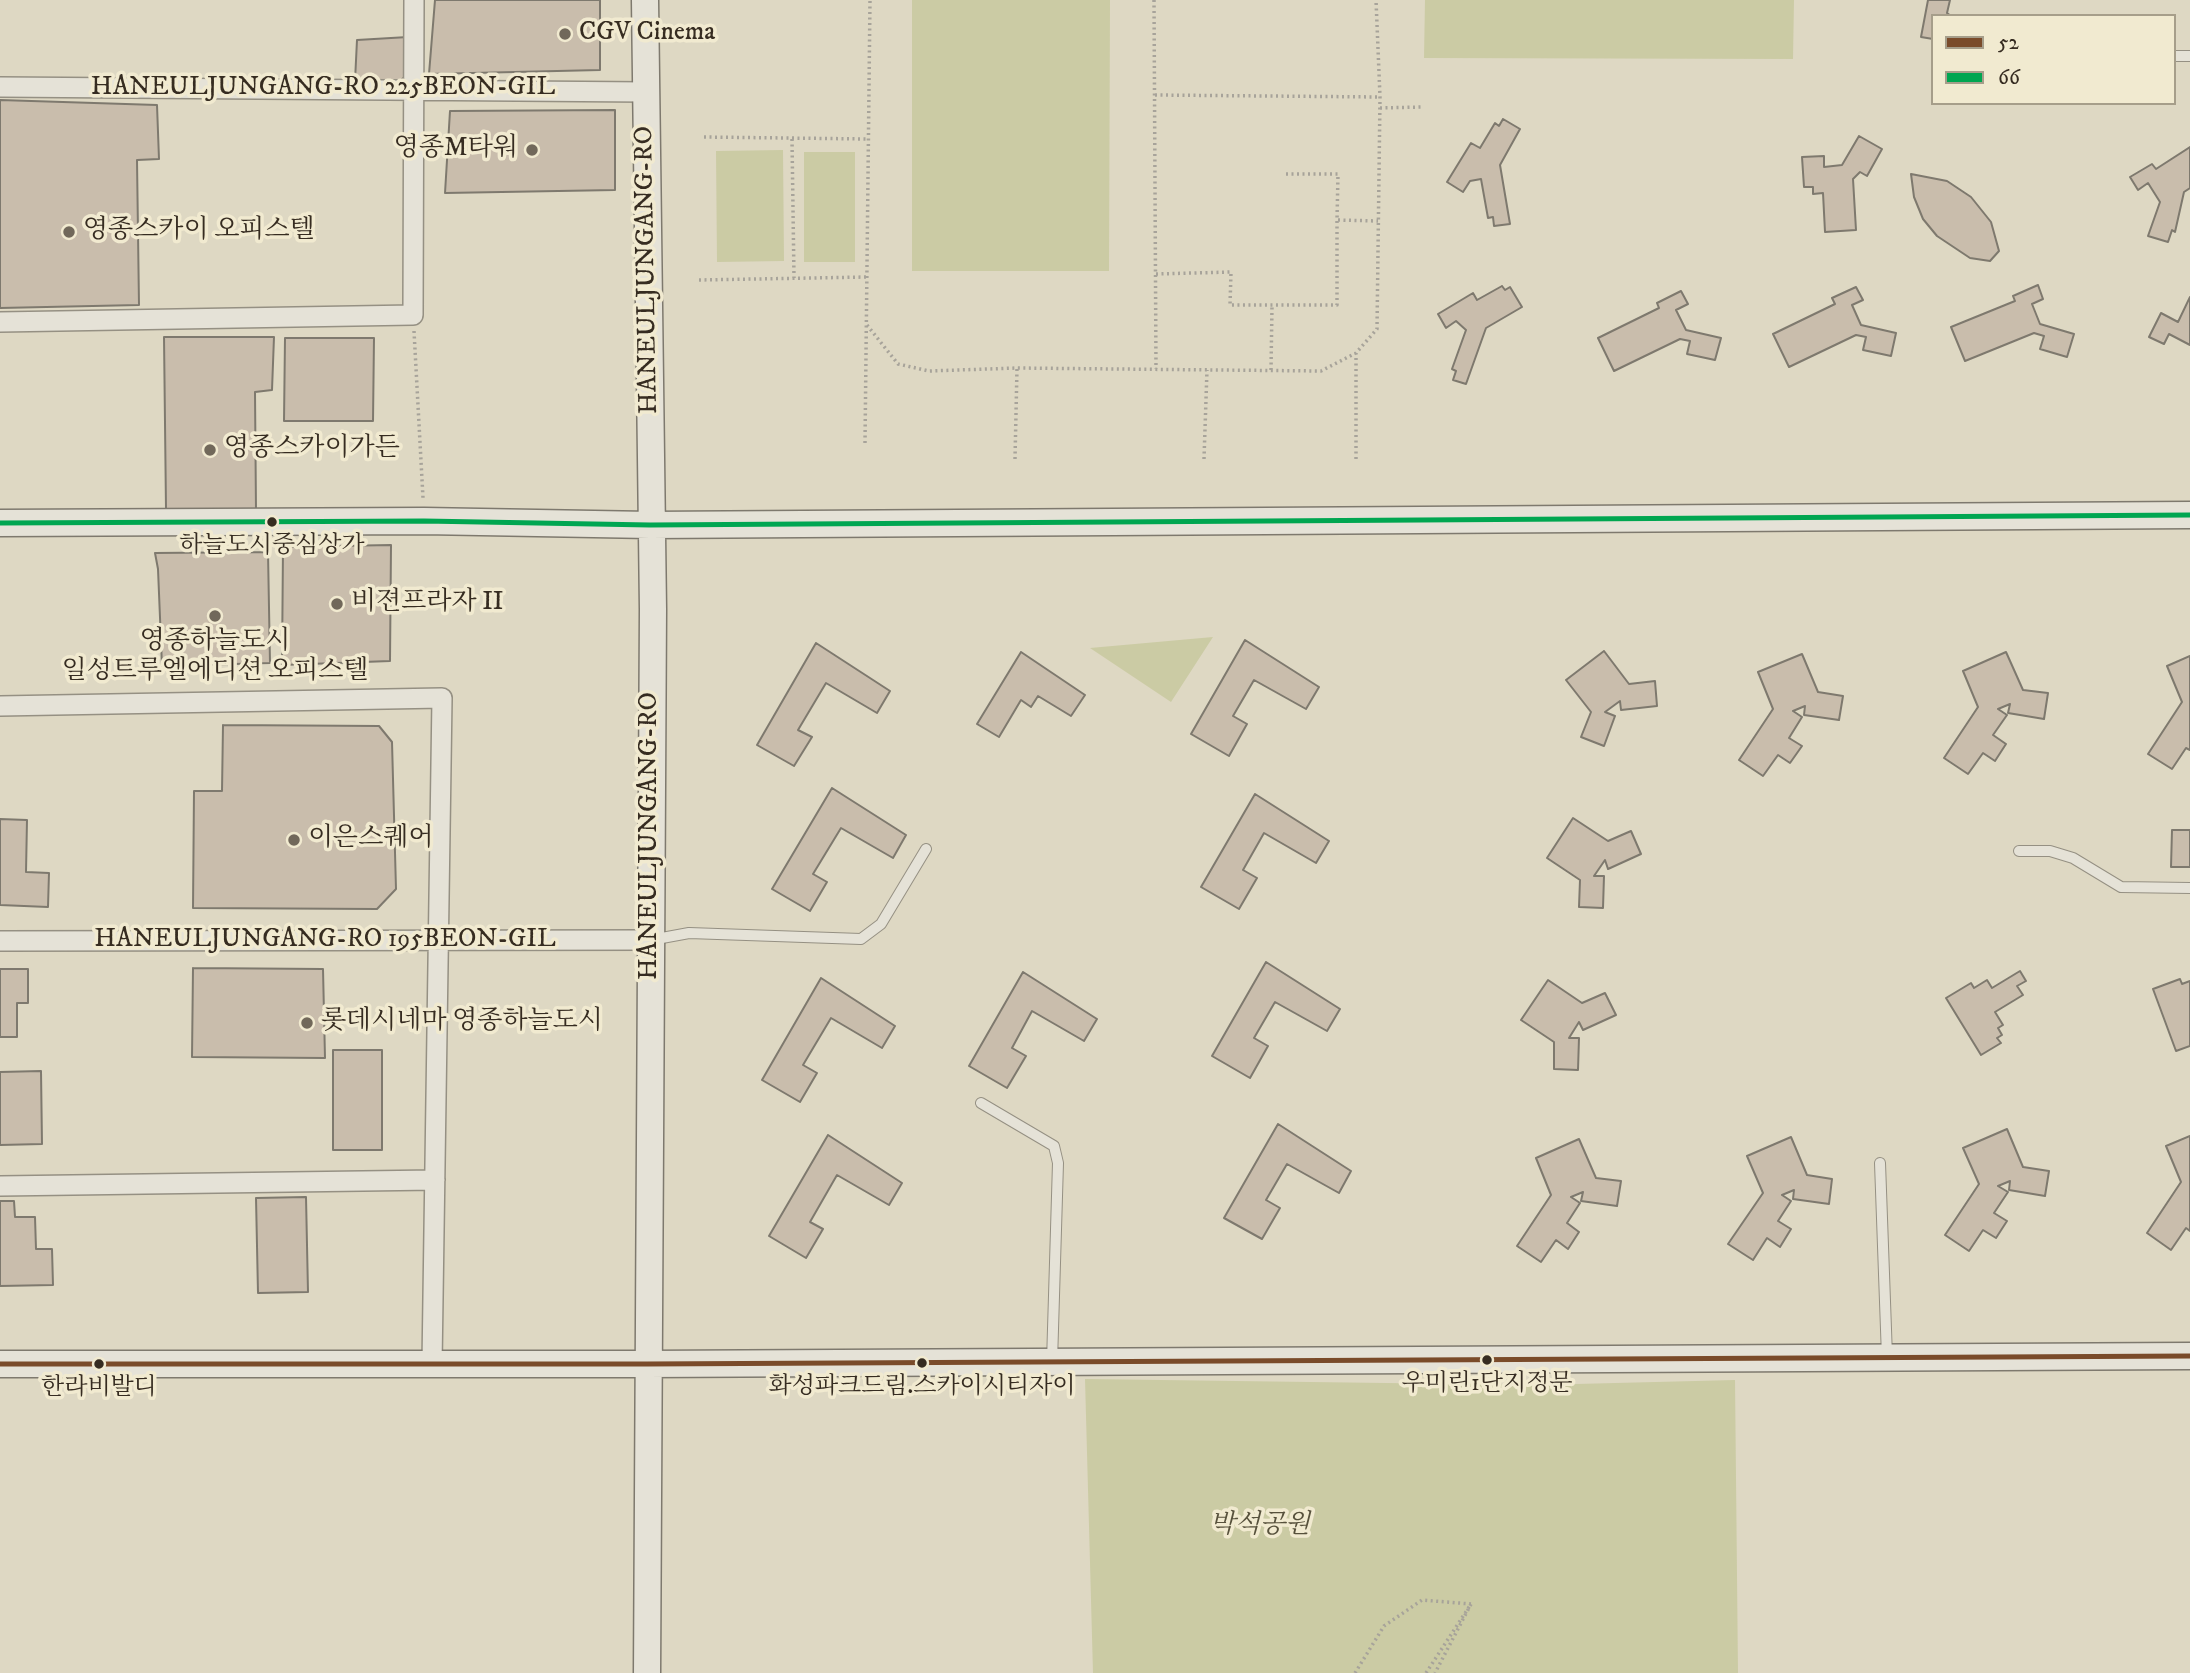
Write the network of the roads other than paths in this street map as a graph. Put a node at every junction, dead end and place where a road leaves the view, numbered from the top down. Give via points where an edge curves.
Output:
1 (414, 0) edge
2 (645, 0) edge
3 (0, 87) edge
4 (414, 88) junction
5 (646, 92) junction
6 (0, 322) edge
7 (2190, 515) edge
8 (0, 523) edge
9 (650, 525) junction
10 (0, 706) edge
11 (926, 849) dead end
12 (2019, 851) dead end
13 (2190, 888) edge
14 (438, 940) junction
15 (650, 940) junction
16 (0, 941) edge
17 (981, 1103) dead end
18 (1880, 1163) dead end
19 (435, 1180) junction
20 (0, 1186) edge
21 (2190, 1356) edge
22 (1887, 1358) junction
23 (1052, 1362) junction
24 (0, 1364) edge
25 (432, 1364) junction
26 (647, 1364) junction
27 (647, 1673) edge

1 - 4 street
2 - 5 street, HANEULJUNGANG-RO
3 - 4 street, HANEULJUNGANG-RO 225BEON-GIL
4 - 5 street, HANEULJUNGANG-RO 225BEON-GIL
4 - 6 street via 413,315
5 - 9 street, HANEULJUNGANG-RO
7 - 9 street
8 - 9 street
9 - 15 street, HANEULJUNGANG-RO
10 - 14 street via 442,698
11 - 15 lane via 881,925 861,939 689,933
12 - 13 lane via 2050,851 2073,858 2121,887
14 - 15 street, HANEULJUNGANG-RO 195BEON-GIL
14 - 16 street, HANEULJUNGANG-RO 195BEON-GIL
14 - 19 street
15 - 26 street, HANEULJUNGANG-RO
17 - 23 lane via 1054,1146 1058,1163
18 - 22 lane
19 - 20 street
19 - 25 street
21 - 22 street
22 - 23 street
23 - 26 street
24 - 25 street
25 - 26 street
26 - 27 street, HANEULJUNGANG-RO

